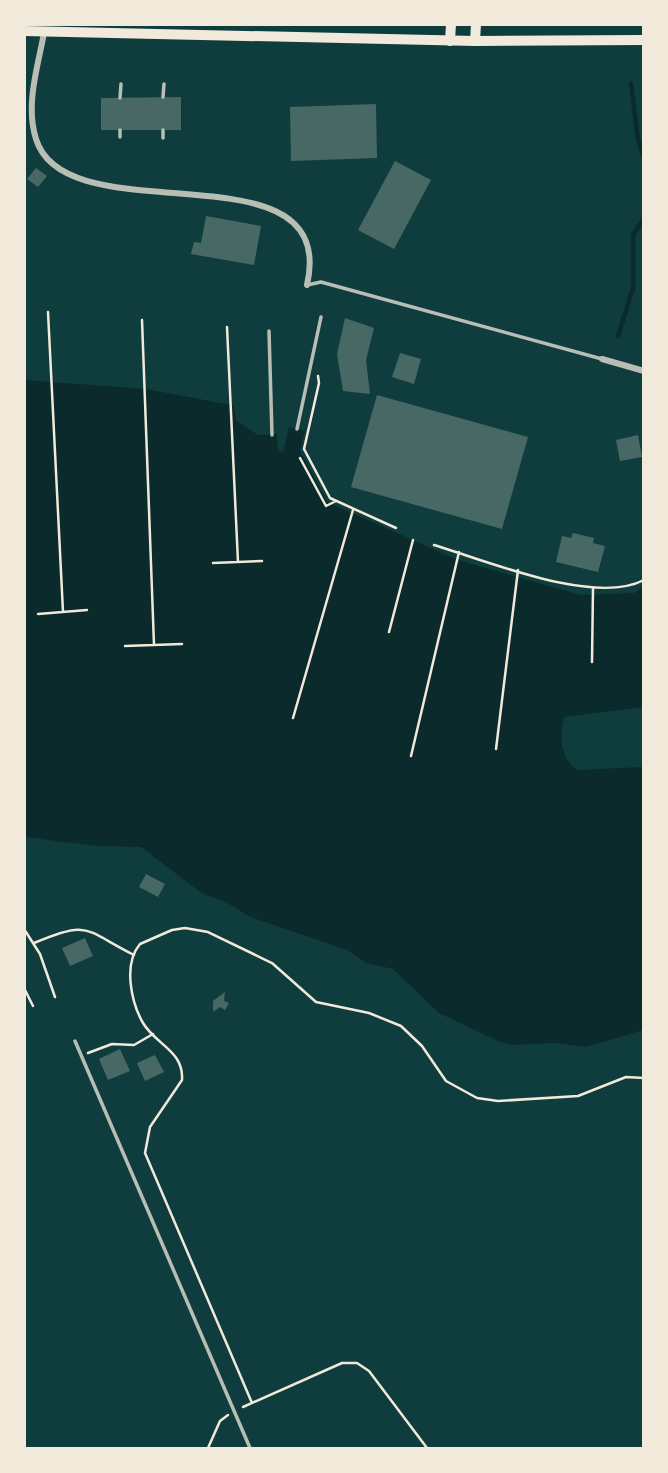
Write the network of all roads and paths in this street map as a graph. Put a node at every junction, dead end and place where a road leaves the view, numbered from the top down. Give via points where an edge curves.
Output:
1 (451, 24) edge
2 (476, 24) edge
3 (24, 31) edge
4 (44, 33) junction
5 (643, 40) edge
6 (450, 41) junction
7 (475, 41) junction
8 (121, 84) dead end
9 (164, 85) dead end
10 (34, 88) junction
11 (24, 90) edge
12 (163, 97) dead end
13 (120, 98) dead end
14 (120, 130) dead end
15 (163, 130) dead end
16 (120, 137) dead end
17 (163, 138) dead end
18 (307, 285) joint
19 (48, 312) dead end
20 (321, 317) dead end
21 (142, 320) dead end
22 (227, 327) dead end
23 (269, 331) dead end
24 (602, 359) joint
25 (643, 371) edge
26 (312, 413) dead end
27 (297, 429) dead end
28 (272, 435) dead end
29 (300, 458) dead end
30 (336, 500) junction
31 (354, 509) junction
32 (396, 528) dead end
33 (413, 540) dead end
34 (434, 545) dead end
35 (459, 552) junction
36 (262, 561) dead end
37 (238, 562) junction
38 (213, 563) dead end
39 (517, 570) junction
40 (643, 580) edge
41 (593, 588) junction
42 (87, 610) dead end
43 (63, 612) junction
44 (38, 614) dead end
45 (389, 632) dead end
46 (182, 643) dead end
47 (154, 645) junction
48 (125, 646) dead end
49 (592, 662) dead end
50 (293, 718) dead end
51 (496, 749) dead end
52 (411, 756) dead end
53 (24, 929) edge
54 (34, 943) junction
55 (134, 955) junction
56 (24, 988) edge
57 (55, 997) dead end
58 (33, 1006) dead end
59 (153, 1034) junction
60 (75, 1041) dead end
61 (81, 1055) junction
62 (643, 1078) edge
63 (252, 1403) junction
64 (234, 1411) junction
65 (208, 1448) edge
66 (250, 1448) edge
67 (427, 1448) edge

1 - 6 main road
2 - 7 main road
3 - 4 main road
4 - 6 main road
4 - 10 street
5 - 7 main road
6 - 7 main road
8 - 13 lane
9 - 12 lane
10 - 11 street
10 - 18 street via 36,141 65,174 95,183 228,199 275,210 303,237 310,264
14 - 16 lane
15 - 17 lane
18 - 24 lane via 321,282
19 - 43 path
20 - 27 lane
21 - 47 path
22 - 37 path
23 - 28 lane
24 - 25 street
26 - 30 path via 303,449 330,498
29 - 30 path via 326,506
30 - 31 path
31 - 32 path
31 - 50 path
33 - 45 path
34 - 35 path
35 - 39 path
35 - 52 path
36 - 37 path
37 - 38 path
39 - 41 path via 581,589
39 - 51 path
40 - 41 path via 633,587
41 - 49 path
42 - 43 path
43 - 44 path
46 - 47 path
47 - 48 path
53 - 54 path
54 - 55 path via 75,928 90,929
54 - 57 path
55 - 59 path via 130,968 137,1010
55 - 62 path via 140,944 172,930 208,932 272,962 316,1002 369,1013 401,1026 422,1046 446,1081 486,1100 578,1096 626,1077
56 - 58 path
59 - 61 path via 134,1045 112,1044
59 - 63 path via 176,1056 182,1080 150,1127 145,1153
60 - 61 lane
61 - 64 lane
63 - 64 path
63 - 67 path via 342,1363 357,1363 376,1379
64 - 65 path via 220,1421
64 - 66 lane

